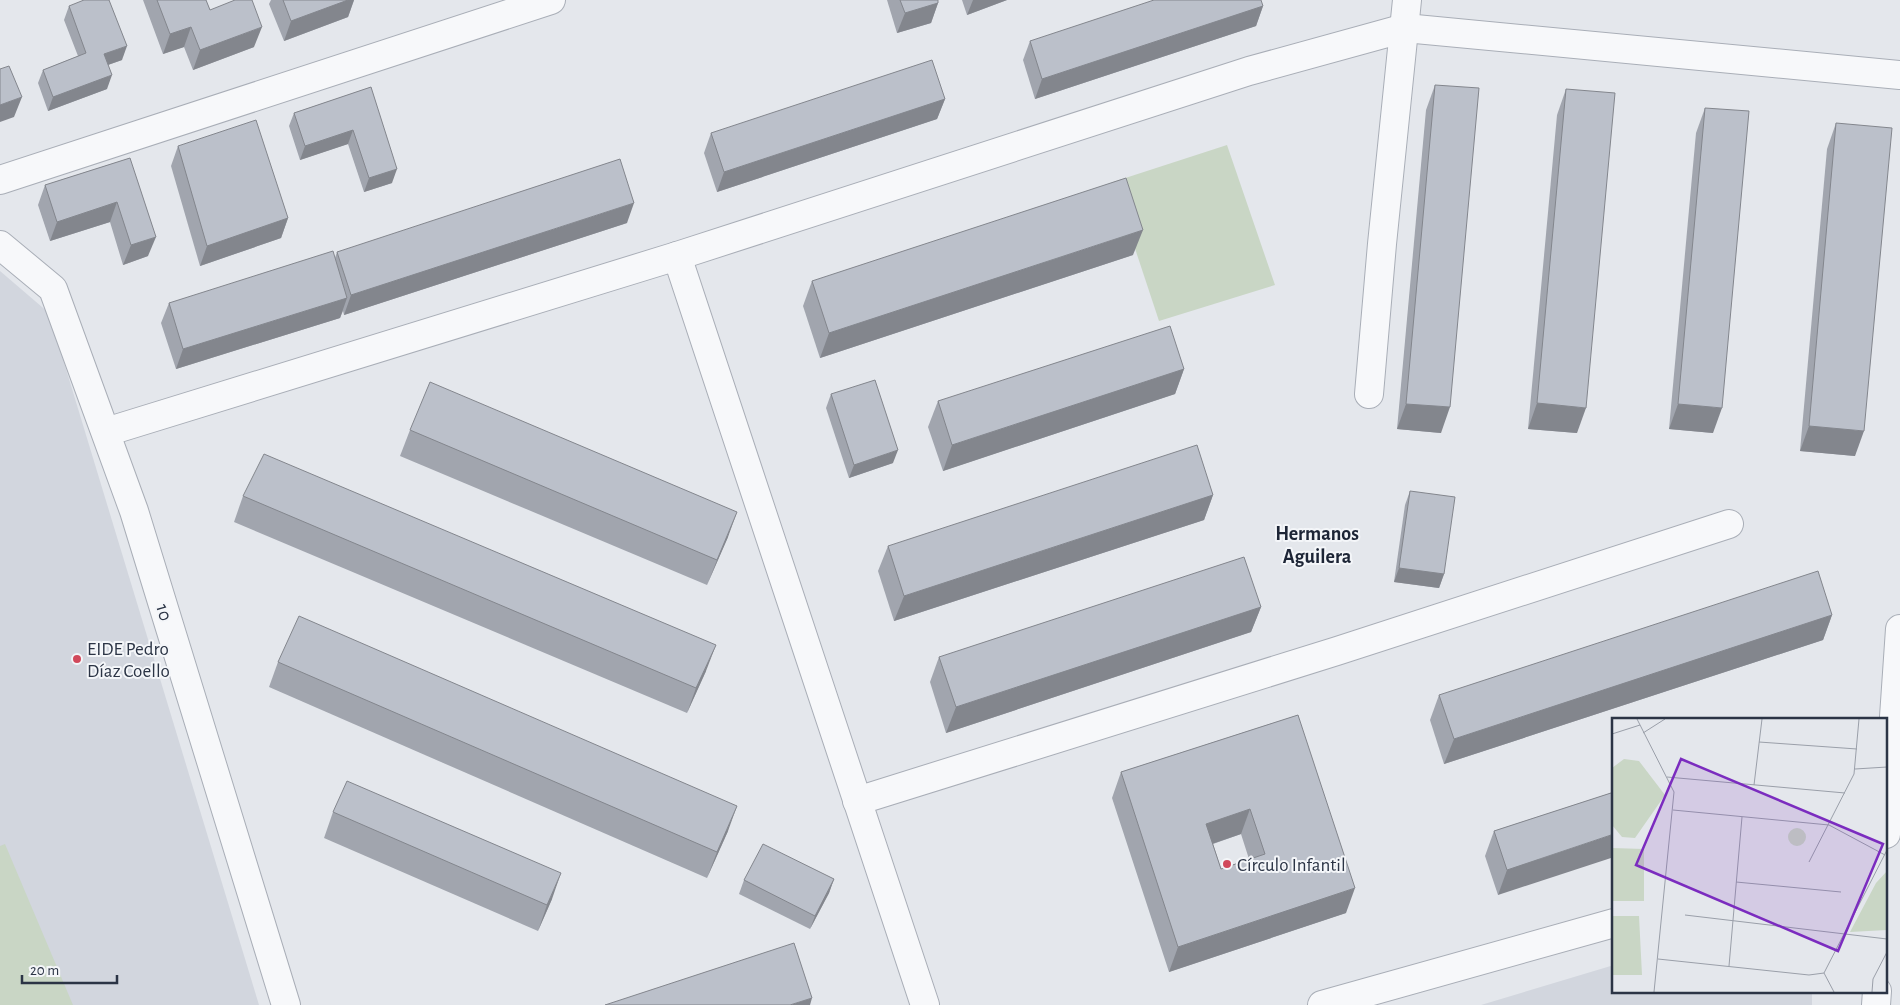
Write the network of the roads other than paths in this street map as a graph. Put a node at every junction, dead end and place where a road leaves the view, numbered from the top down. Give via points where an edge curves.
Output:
1 (551, 0) edge
2 (1407, 0) edge
3 (1405, 28) junction
4 (1900, 75) edge
5 (0, 180) edge
6 (0, 245) edge
7 (677, 256) junction
8 (1369, 394) dead end
9 (106, 432) junction
10 (1729, 524) dead end
11 (1900, 629) edge
12 (857, 801) junction
13 (1888, 805) edge
14 (1612, 924) edge
15 (1877, 992) edge
16 (286, 1005) edge
17 (925, 1005) edge
18 (1322, 1005) edge
19 (1876, 1005) edge

1 - 5 street
2 - 3 street
3 - 4 street
3 - 7 street via 1249,71
3 - 8 street
6 - 9 street, 10 via 52,288
7 - 9 street
7 - 12 street
9 - 16 street, 10 via 134,511
10 - 12 street
11 - 13 street
12 - 17 street
14 - 18 street
15 - 19 street

